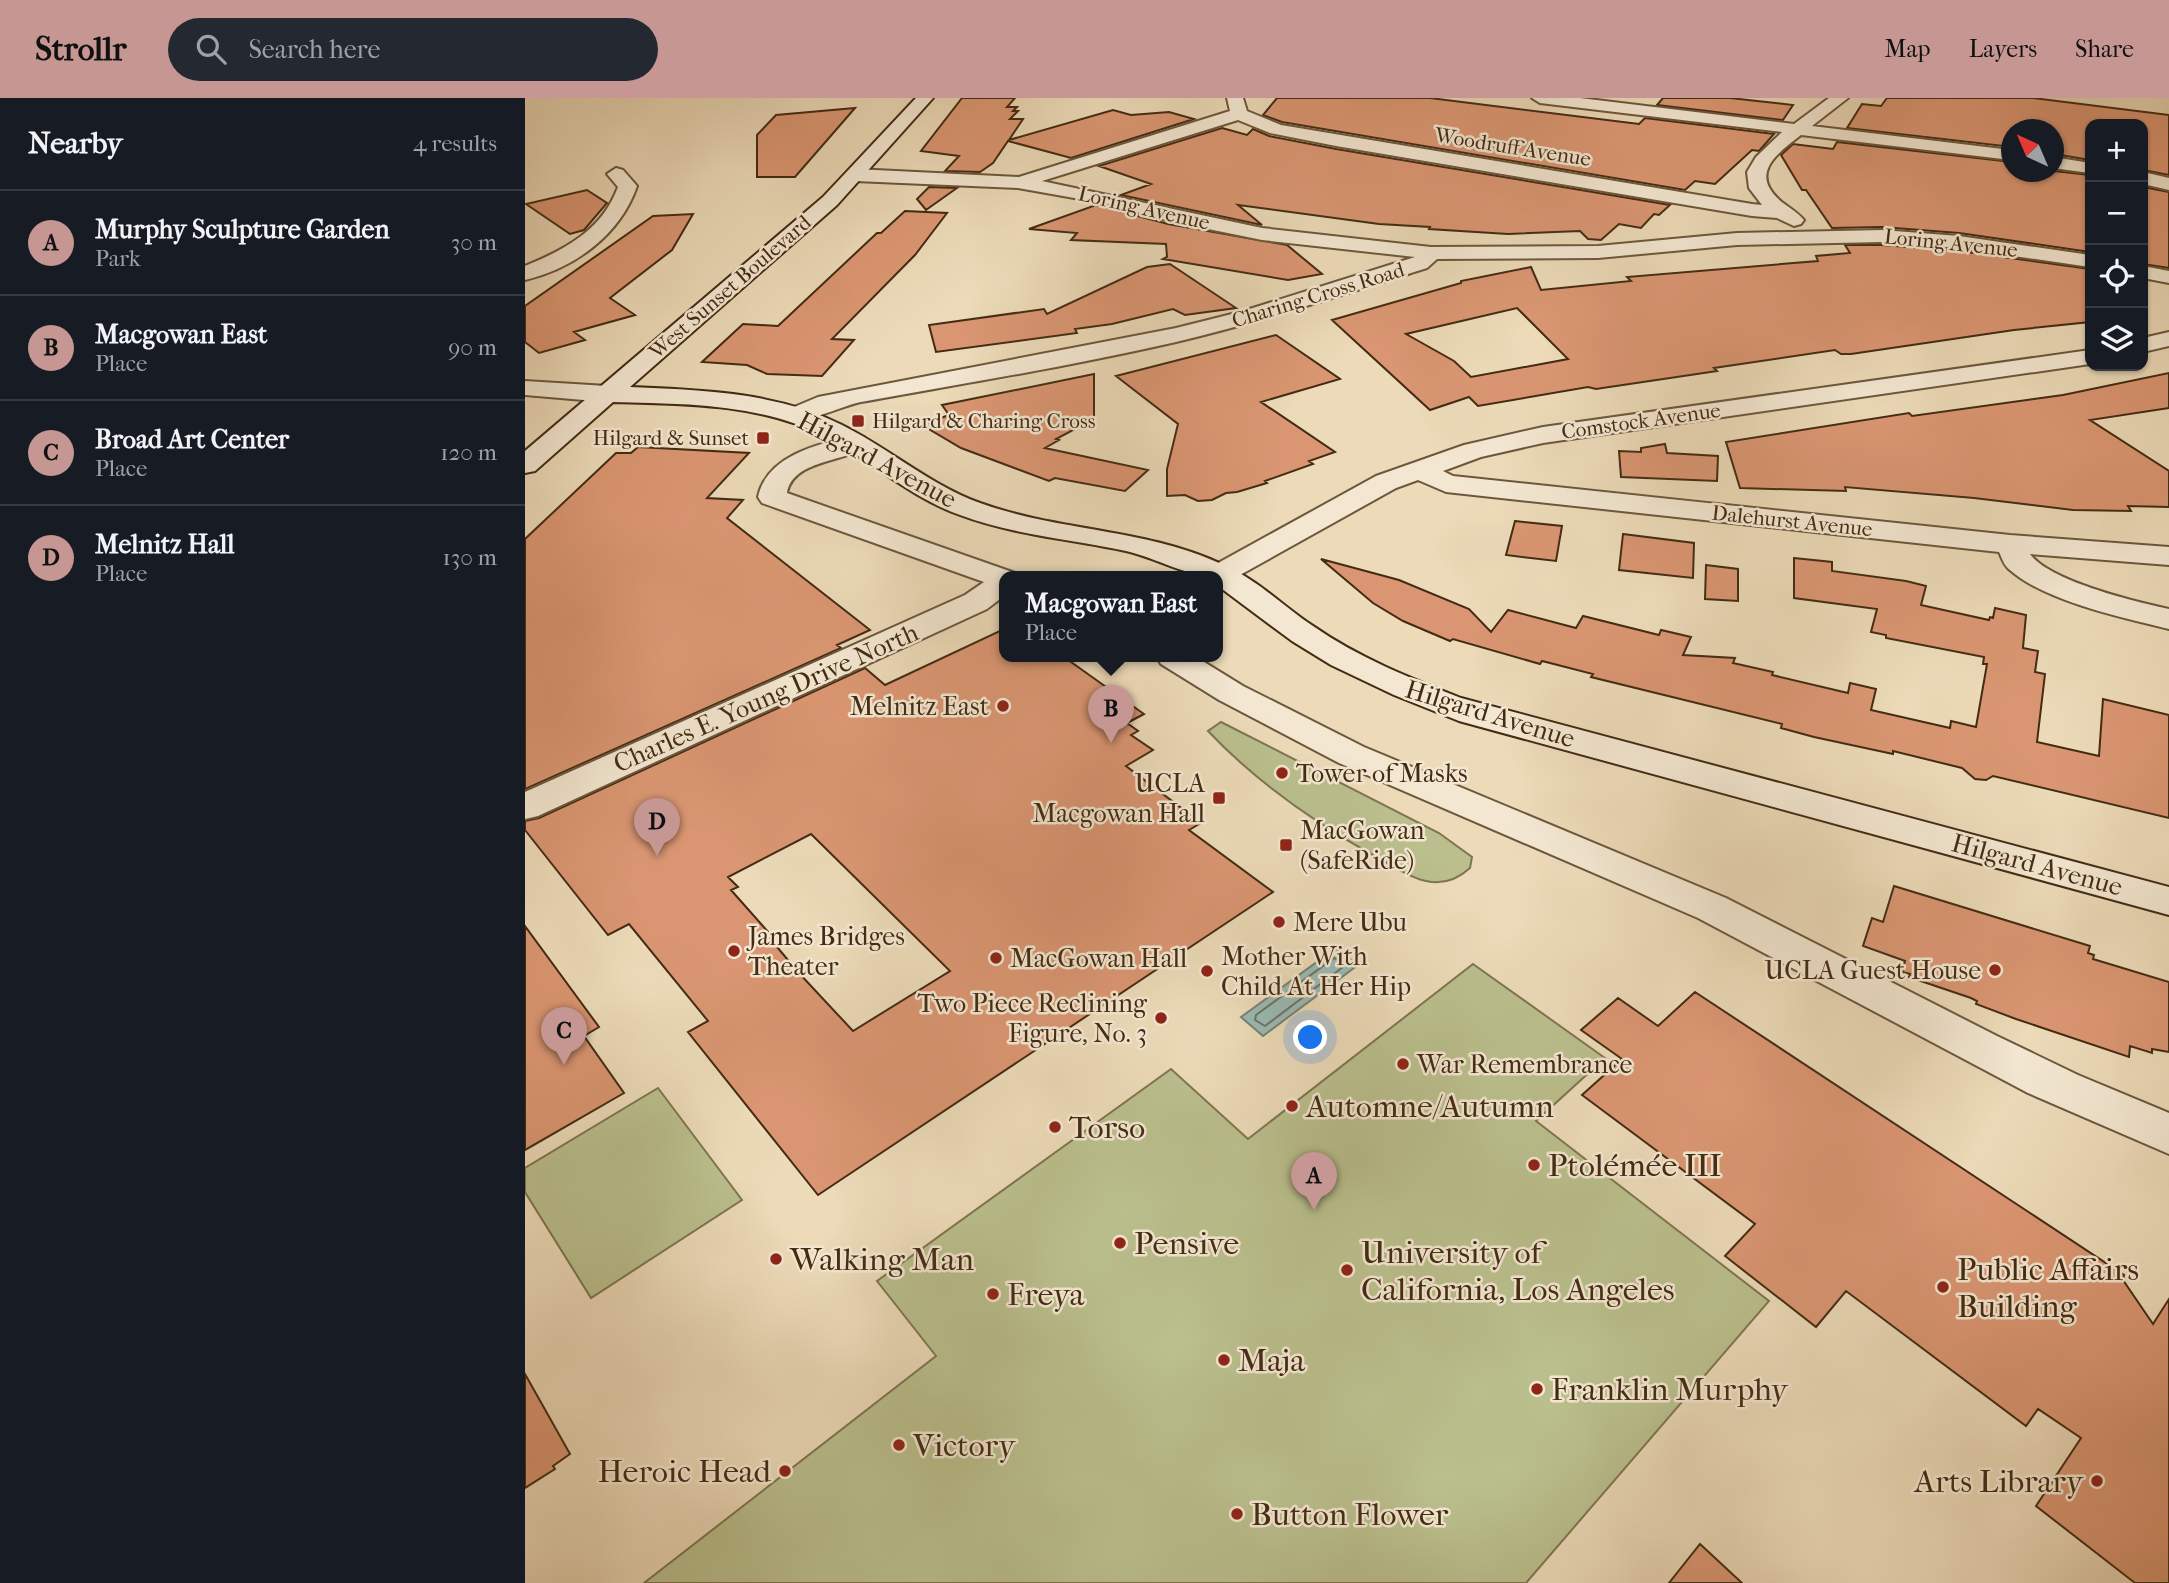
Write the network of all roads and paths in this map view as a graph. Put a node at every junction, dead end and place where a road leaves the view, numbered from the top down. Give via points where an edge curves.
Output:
1 (925, 98) edge
2 (1540, 98) edge
3 (1840, 98) edge
4 (1237, 106) edge
5 (1800, 129) junction
6 (2001, 154) edge
7 (2064, 164) edge
8 (2085, 167) edge
9 (617, 174) dead end
10 (855, 175) junction
11 (2148, 179) edge
12 (1018, 182) junction
13 (2169, 184) edge
14 (1782, 212) junction
15 (1811, 236) junction
16 (1431, 253) junction
17 (2085, 260) edge
18 (2148, 273) edge
19 (525, 274) edge
20 (2169, 277) edge
21 (2169, 339) edge
22 (2148, 344) edge
23 (2085, 358) edge
24 (525, 388) edge
25 (607, 394) junction
26 (796, 415) junction
27 (855, 443) junction
28 (525, 465) edge
29 (1419, 469) junction
30 (2010, 544) junction
31 (2169, 555) edge
32 (1213, 571) edge
33 (1223, 572) edge
34 (1223, 576) edge
35 (999, 579) edge
36 (999, 585) edge
37 (2169, 619) edge
38 (1181, 662) edge
39 (525, 807) edge
40 (2169, 901) edge
41 (2169, 1134) edge

1 - 10 street, West Sunset Boulevard
2 - 5 street
3 - 5 street
4 - 12 street
4 - 14 street, Woodruff Avenue via 1276,129 1336,141
5 - 6 street
5 - 14 street via 1767,153 1755,173 1766,197
7 - 8 street
9 - 19 street via 628,187 610,224 583,246
10 - 12 street, Loring Avenue
10 - 25 street, West Sunset Boulevard
11 - 13 street
12 - 16 street, Loring Avenue via 1110,198 1262,234
14 - 15 street
15 - 16 street, Charing Cross Road via 1598,252
15 - 17 street, Loring Avenue via 1959,242
16 - 26 street, Charing Cross Road via 1420,264 1248,317 1100,352 860,394
18 - 20 street
21 - 22 street
23 - 29 street, Comstock Avenue via 1543,435
24 - 25 street, Hilgard Avenue
25 - 26 street, Hilgard Avenue via 737,402
25 - 28 street, West Sunset Boulevard
26 - 27 street, Hilgard Avenue
27 - 32 street, Hilgard Avenue via 916,485 974,511 1135,543
27 - 35 street via 791,467 771,488 772,497
29 - 30 street, Dalehurst Avenue via 1446,484
29 - 33 street, Comstock Avenue via 1342,505
30 - 31 street, Dalehurst Avenue
30 - 37 street via 2019,563 2037,575 2102,603
34 - 40 street, Hilgard Avenue via 1344,659 1471,713
36 - 39 street, Charles E. Young Drive North via 976,602
38 - 41 street via 1257,710 1358,760 1666,887 1763,932 2025,1071

